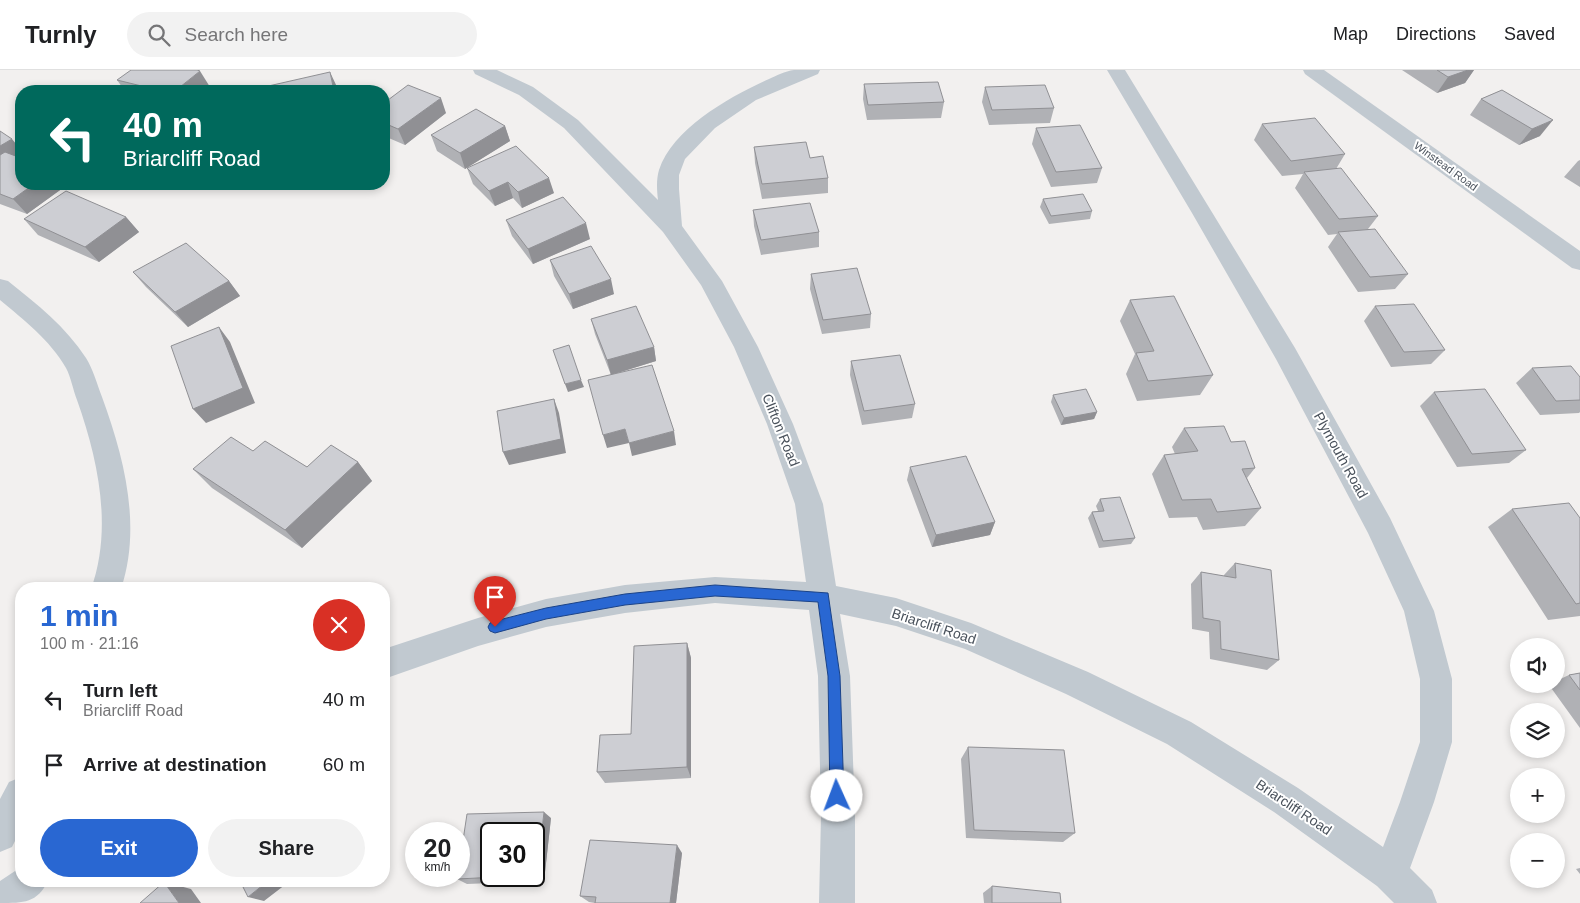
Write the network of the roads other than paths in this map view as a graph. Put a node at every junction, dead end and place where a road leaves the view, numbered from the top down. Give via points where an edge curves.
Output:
1 (482, 70) edge
2 (811, 70) edge
3 (1116, 70) edge
4 (1312, 70) edge
5 (671, 227) junction
6 (1580, 262) edge
7 (0, 287) edge
8 (116, 582) edge
9 (824, 597) junction
10 (390, 662) edge
11 (15, 806) edge
12 (0, 835) edge
13 (1390, 873) junction
14 (22, 887) edge
15 (0, 903) edge
16 (837, 903) edge
17 (1419, 903) edge

1 - 5 street, Clifton Road via 526,91 571,124
2 - 5 street via 777,82 725,108 681,150 670,171
3 - 13 street, Plymouth Road via 1286,355 1380,527 1419,611 1436,679 1436,742
4 - 6 street, Winstead Road
5 - 9 street, Clifton Road via 710,282 746,347 780,424 809,504
7 - 8 street via 45,324 77,364 101,431 116,501
9 - 10 street, Briarcliff Road via 715,590 625,599 546,613
9 - 13 street, Briarcliff Road via 896,612 971,637 1077,683 1178,733 1286,800
9 - 16 street, Clifton Road via 834,676
11 - 12 street
13 - 17 street, Briarcliff Road
14 - 15 street

